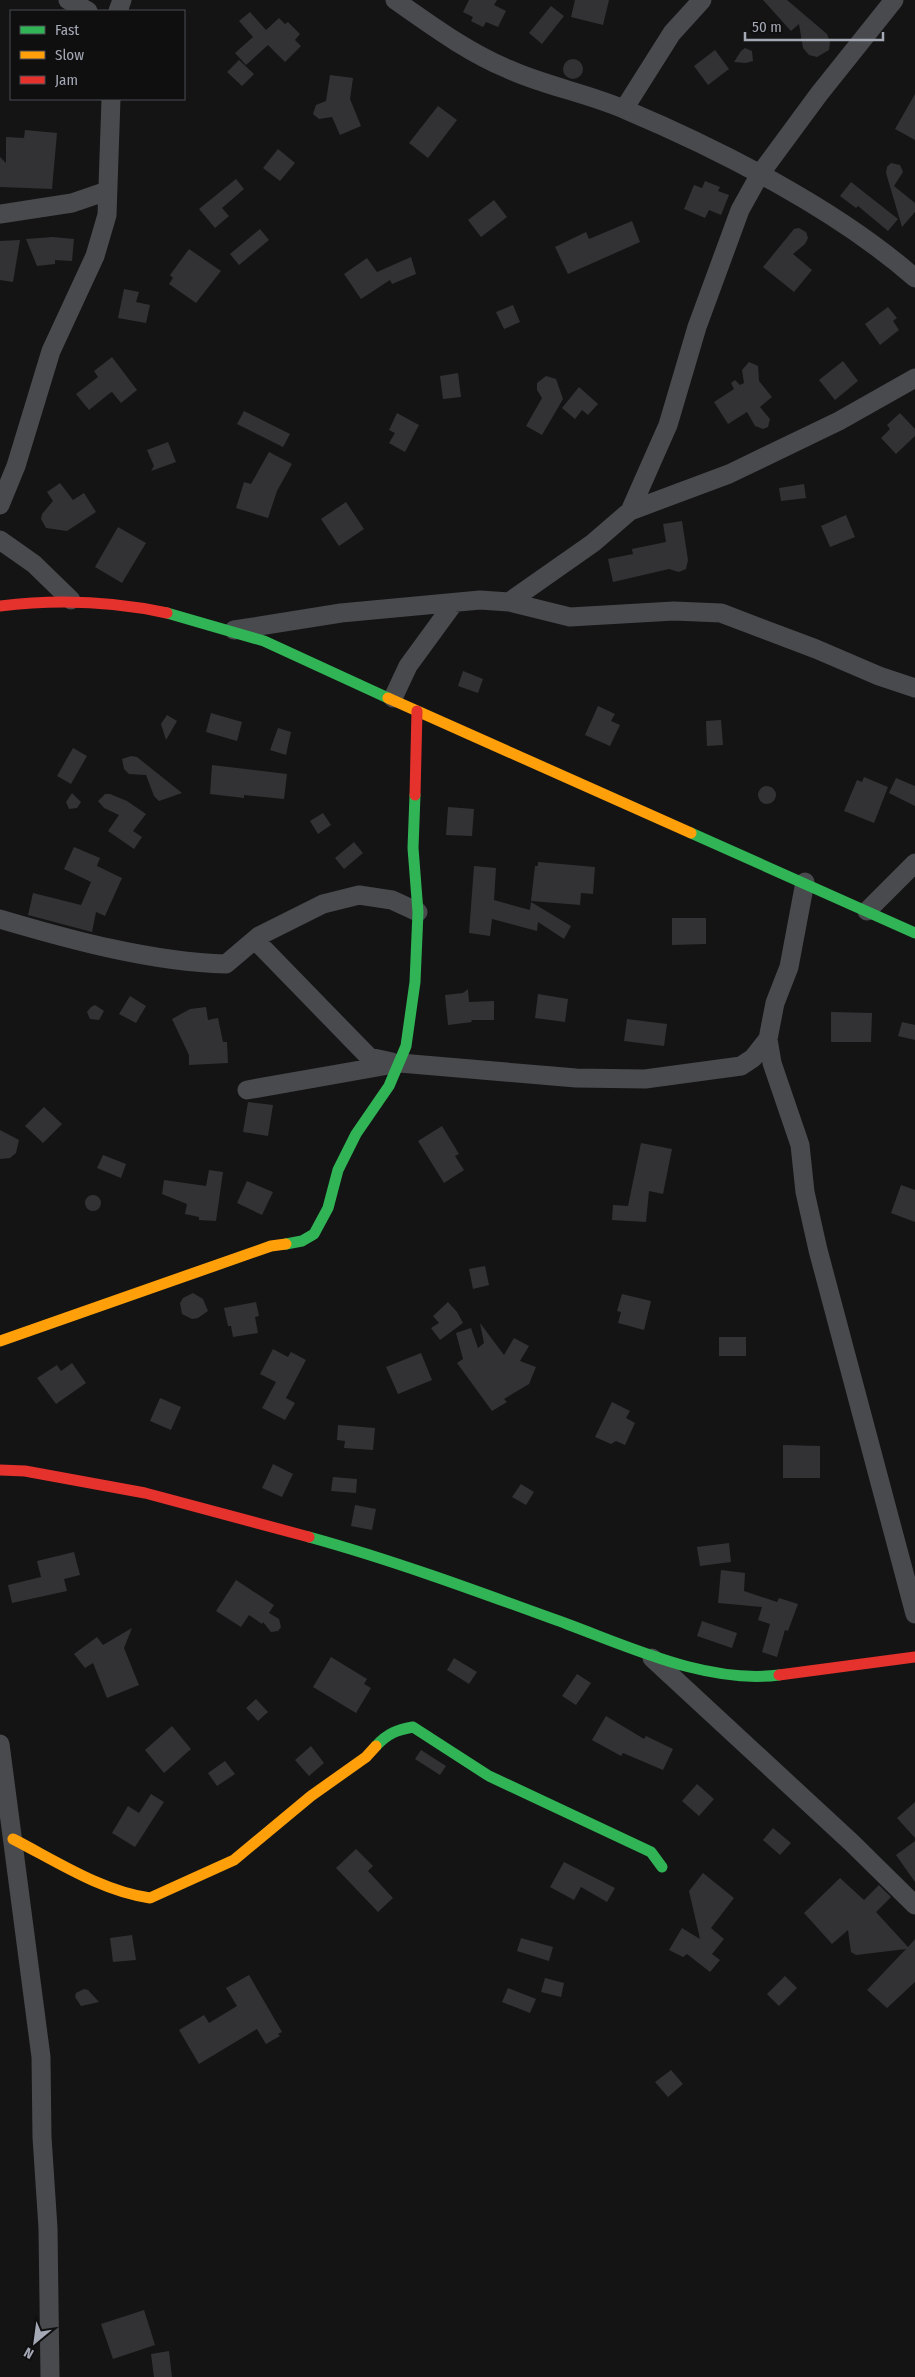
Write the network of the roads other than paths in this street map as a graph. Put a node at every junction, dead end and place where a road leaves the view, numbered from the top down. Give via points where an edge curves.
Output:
1 (68, 0) edge
2 (395, 0) edge
3 (894, 0) edge
4 (692, 3) edge
5 (86, 10) edge
6 (111, 100) edge
7 (624, 109) junction
8 (760, 174) junction
9 (107, 191) junction
10 (0, 214) edge
11 (912, 269) edge
12 (915, 378) edge
13 (0, 505) edge
14 (630, 510) junction
15 (0, 540) edge
16 (71, 600) junction
17 (510, 602) junction
18 (454, 604) junction
19 (0, 606) edge
20 (233, 630) junction
21 (915, 688) edge
22 (394, 698) junction
23 (416, 711) junction
24 (915, 862) edge
25 (805, 882) junction
26 (867, 910) junction
27 (418, 912) junction
28 (0, 919) edge
29 (915, 933) edge
30 (255, 940) junction
31 (768, 1040) junction
32 (400, 1063) junction
33 (247, 1090) dead end
34 (0, 1340) edge
35 (0, 1470) edge
36 (915, 1614) edge
37 (652, 1657) junction
38 (915, 1657) edge
39 (0, 1744) edge
40 (13, 1839) junction
41 (662, 1867) dead end
42 (915, 1905) edge
43 (50, 2377) edge

1 - 5 street
2 - 7 street via 458,43 508,70
3 - 8 street via 843,62
4 - 7 street
6 - 9 street
7 - 8 street
8 - 11 street
8 - 14 street via 740,210 697,326 668,425
9 - 10 street via 72,203
9 - 13 street via 107,215 95,256 51,351 16,466
12 - 14 street via 729,474
14 - 17 street via 594,543
15 - 16 street via 34,564
16 - 19 street via 36,600
16 - 20 street via 145,608
17 - 18 street via 480,600
17 - 21 street via 570,617 674,611 721,614
18 - 20 street via 340,613
18 - 22 street via 408,666
20 - 22 street
22 - 23 street
23 - 25 street
23 - 27 street via 413,848
24 - 26 street
25 - 26 street
25 - 31 street via 789,967 775,1002
26 - 29 street
27 - 30 street via 392,900 360,895 323,904
27 - 32 street via 415,982 406,1046
28 - 30 street via 72,940 207,963 226,964
30 - 32 street via 369,1057
31 - 32 street via 753,1058 741,1066 645,1079 576,1078
31 - 36 street via 772,1063 800,1145 818,1250
32 - 33 street
32 - 34 street via 347,1152 338,1170 328,1208 314,1234 302,1241 271,1246
35 - 37 street via 25,1470 145,1492 366,1553
37 - 38 street via 715,1672 770,1676
37 - 42 street
39 - 40 street
40 - 41 street via 95,1881 150,1898 196,1880 234,1860 311,1796 366,1757 385,1736 395,1730 413,1727 489,1776 651,1852
40 - 43 street via 41,2057

